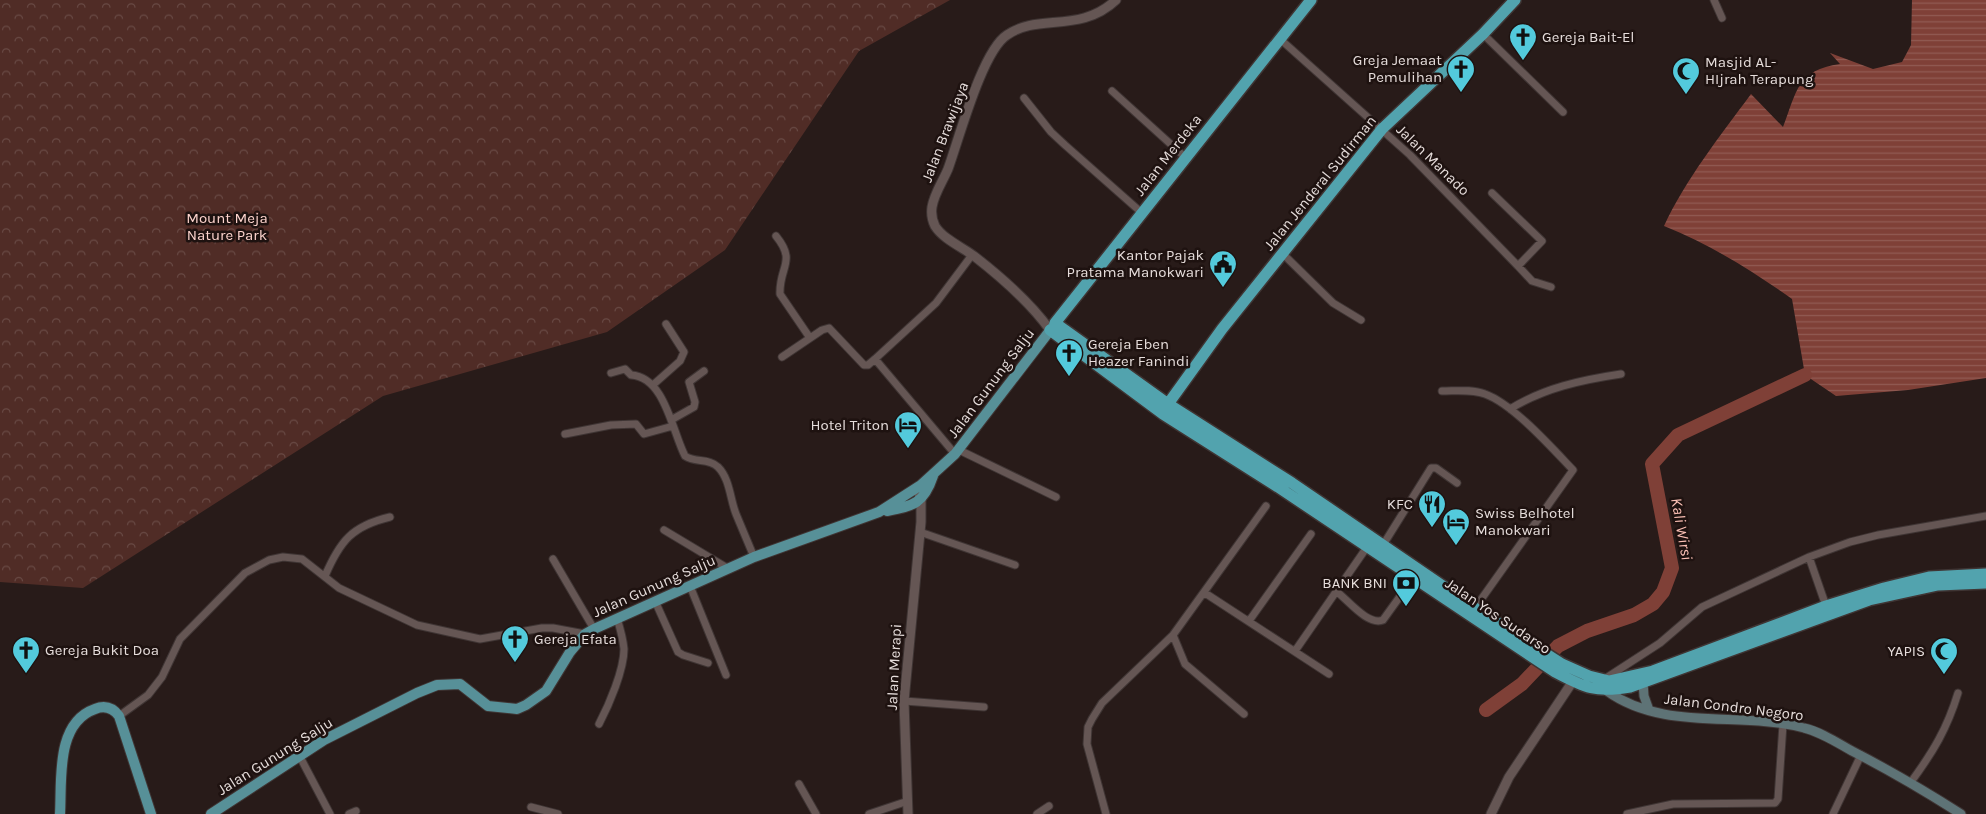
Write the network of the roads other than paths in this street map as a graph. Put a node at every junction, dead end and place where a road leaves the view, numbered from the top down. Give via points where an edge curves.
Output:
1 (1116, 0) edge
2 (1311, 0) edge
3 (1515, 0) edge
4 (1714, 0) edge
5 (1722, 18) dead end
6 (1483, 34) junction
7 (1280, 38) junction
8 (1112, 91) dead end
9 (1024, 98) dead end
10 (1563, 112) dead end
11 (1382, 129) junction
12 (1186, 158) junction
13 (1492, 193) dead end
14 (1142, 213) junction
15 (776, 236) dead end
16 (1282, 253) junction
17 (972, 255) junction
18 (1518, 266) junction
19 (1551, 287) dead end
20 (1361, 320) dead end
21 (666, 324) dead end
22 (1052, 327) junction
23 (810, 338) junction
24 (782, 357) dead end
25 (874, 360) junction
26 (704, 371) dead end
27 (611, 373) dead end
28 (1621, 374) dead end
29 (654, 384) junction
30 (1442, 391) dead end
31 (1168, 404) junction
32 (1510, 409) junction
33 (672, 423) junction
34 (565, 434) dead end
35 (957, 452) junction
36 (934, 475) junction
37 (1457, 483) dead end
38 (917, 488) junction
39 (907, 495) junction
40 (1056, 497) dead end
41 (918, 502) junction
42 (1310, 502) junction
43 (1266, 506) dead end
44 (879, 512) junction
45 (1986, 516) edge
46 (390, 517) dead end
47 (921, 527) junction
48 (664, 530) dead end
49 (1311, 534) dead end
50 (1383, 545) junction
51 (1367, 547) junction
52 (754, 557) junction
53 (1809, 557) junction
54 (553, 559) dead end
55 (1015, 566) dead end
56 (728, 569) junction
57 (1986, 574) edge
58 (326, 576) junction
59 (1414, 577) junction
60 (1986, 583) edge
61 (690, 586) junction
62 (1336, 592) junction
63 (1206, 593) junction
64 (655, 601) junction
65 (1826, 606) junction
66 (1476, 608) junction
67 (617, 618) junction
68 (1249, 621) junction
69 (590, 632) junction
70 (1173, 635) junction
71 (1759, 636) junction
72 (1295, 651) junction
73 (708, 663) dead end
74 (1559, 668) junction
75 (1329, 674) dead end
76 (726, 675) dead end
77 (1573, 681) junction
78 (1643, 682) junction
79 (1605, 686) junction
80 (1958, 693) dead end
81 (904, 701) junction
82 (984, 707) dead end
83 (1650, 710) junction
84 (1244, 714) dead end
85 (119, 716) junction
86 (599, 724) dead end
87 (1783, 724) junction
88 (299, 755) junction
89 (1861, 755) junction
90 (1912, 782) junction
91 (799, 784) dead end
92 (908, 801) junction
93 (1049, 806) dead end
94 (531, 807) dead end
95 (60, 814) edge
96 (151, 814) edge
97 (211, 814) edge
98 (330, 814) edge
99 (558, 814) edge
100 (816, 814) edge
101 (869, 814) edge
102 (908, 814) edge
103 (1037, 814) edge
104 (1106, 814) edge
105 (1490, 814) edge
106 (1627, 814) edge
107 (1833, 814) edge
108 (1961, 814) edge

1 - 17 street, Jalan Brawijaya via 1085,19 1013,31 997,45 972,98 932,206 932,217 939,231
2 - 7 highway, Jalan Merdeka
3 - 6 highway, Jalan Jenderal Sudirman
4 - 5 street
6 - 10 street
6 - 11 highway, Jalan Jenderal Sudirman
7 - 11 street, Jalan Manado
7 - 12 highway, Jalan Merdeka
8 - 12 street
9 - 14 street via 1058,139
11 - 16 highway, Jalan Jenderal Sudirman
11 - 18 street, Jalan Manado
12 - 14 highway, Jalan Merdeka
13 - 18 street via 1542,241
14 - 22 highway, Jalan Merdeka
15 - 23 street via 787,252 780,291 782,298
16 - 20 street via 1333,303
16 - 31 highway, Jalan Jenderal Sudirman
17 - 22 street, Jalan Brawijaya
17 - 25 street via 936,303
18 - 19 street, Jalan Manado via 1532,280
21 - 29 street via 684,352 680,361
22 - 31 highway, Jalan Yos Sudarso
22 - 35 main road, Jalan Gunung Salju
22 - 42 highway, Jalan Yos Sudarso via 1163,414
23 - 24 street
23 - 25 street via 829,328 864,365
25 - 35 street
26 - 33 street via 688,382 694,407
27 - 29 street via 625,369 631,375 642,376
28 - 32 street via 1549,389
29 - 33 street
30 - 32 street via 1484,393
31 - 42 highway, Jalan Yos Sudarso
32 - 66 street via 1573,471
33 - 34 street via 644,434 636,424
33 - 52 street via 685,456 714,464 724,475
35 - 36 main road, Jalan Gunung Salju
35 - 40 street
36 - 38 main road, Jalan Gunung Salju
36 - 41 main road, Jalan Gunung Salju via 926,495
37 - 50 street via 1431,468
38 - 39 main road, Jalan Gunung Salju
38 - 41 street, Jalan Merapi
39 - 41 street
39 - 44 main road, Jalan Gunung Salju
41 - 44 main road, Jalan Gunung Salju
41 - 47 street, Jalan Merapi
42 - 50 highway, Jalan Yos Sudarso
42 - 51 highway, Jalan Yos Sudarso
43 - 63 street
44 - 52 main road, Jalan Gunung Salju
45 - 53 street via 1878,535
46 - 58 street via 370,522 351,533 335,553
47 - 55 street
47 - 81 street, Jalan Merapi
48 - 56 street
49 - 68 street
50 - 66 highway, Jalan Yos Sudarso
51 - 59 highway, Jalan Yos Sudarso
51 - 62 street
52 - 56 main road, Jalan Gunung Salju
53 - 65 street
53 - 79 street via 1702,606 1660,643 1628,662
54 - 69 street
56 - 61 main road, Jalan Gunung Salju
57 - 65 highway, Jalan Yos Sudarso via 1929,577
58 - 69 street via 339,588 401,619 474,638 548,628
58 - 85 street via 302,559 283,557 269,560 245,573 180,639 162,677 148,695
59 - 62 street via 1383,620 1378,622 1369,621
59 - 74 highway, Jalan Yos Sudarso via 1533,658
60 - 71 highway, Jalan Yos Sudarso via 1947,584 1902,592
61 - 64 main road, Jalan Gunung Salju
61 - 76 street
62 - 72 street
63 - 68 street
63 - 70 street
64 - 67 main road, Jalan Gunung Salju
64 - 73 street via 681,654
65 - 71 highway, Jalan Yos Sudarso
66 - 74 highway, Jalan Yos Sudarso via 1540,647
67 - 69 main road, Jalan Gunung Salju
67 - 86 street via 624,650
68 - 72 street
69 - 88 main road, Jalan Gunung Salju via 570,652 546,691 517,709 488,706 460,684 437,685
70 - 84 street via 1185,664
70 - 104 street via 1102,703 1088,727 1087,744
71 - 78 highway, Jalan Yos Sudarso
71 - 79 highway, Jalan Yos Sudarso
72 - 75 street
74 - 77 highway, Jalan Yos Sudarso
74 - 79 highway, Jalan Yos Sudarso via 1589,676
77 - 79 highway, Jalan Yos Sudarso via 1589,688
77 - 105 street via 1509,777
78 - 79 highway, Jalan Yos Sudarso via 1630,687
78 - 83 main road
79 - 83 main road, Jalan Condro Negoro via 1622,701
80 - 90 street via 1948,725
81 - 82 street
81 - 92 street, Jalan Merapi
83 - 87 main road, Jalan Condro Negoro via 1710,720
85 - 95 main road via 110,708 96,708 82,716 70,732 65,744
85 - 96 main road
87 - 89 main road, Jalan Condro Negoro via 1815,731
87 - 106 street via 1778,799 1775,802 1673,804
88 - 97 main road, Jalan Gunung Salju
88 - 98 street
89 - 90 main road, Jalan Condro Negoro
89 - 107 street
90 - 108 main road, Jalan Condro Negoro
91 - 100 street
92 - 101 street
92 - 102 street, Jalan Merapi
93 - 103 street
94 - 99 street

